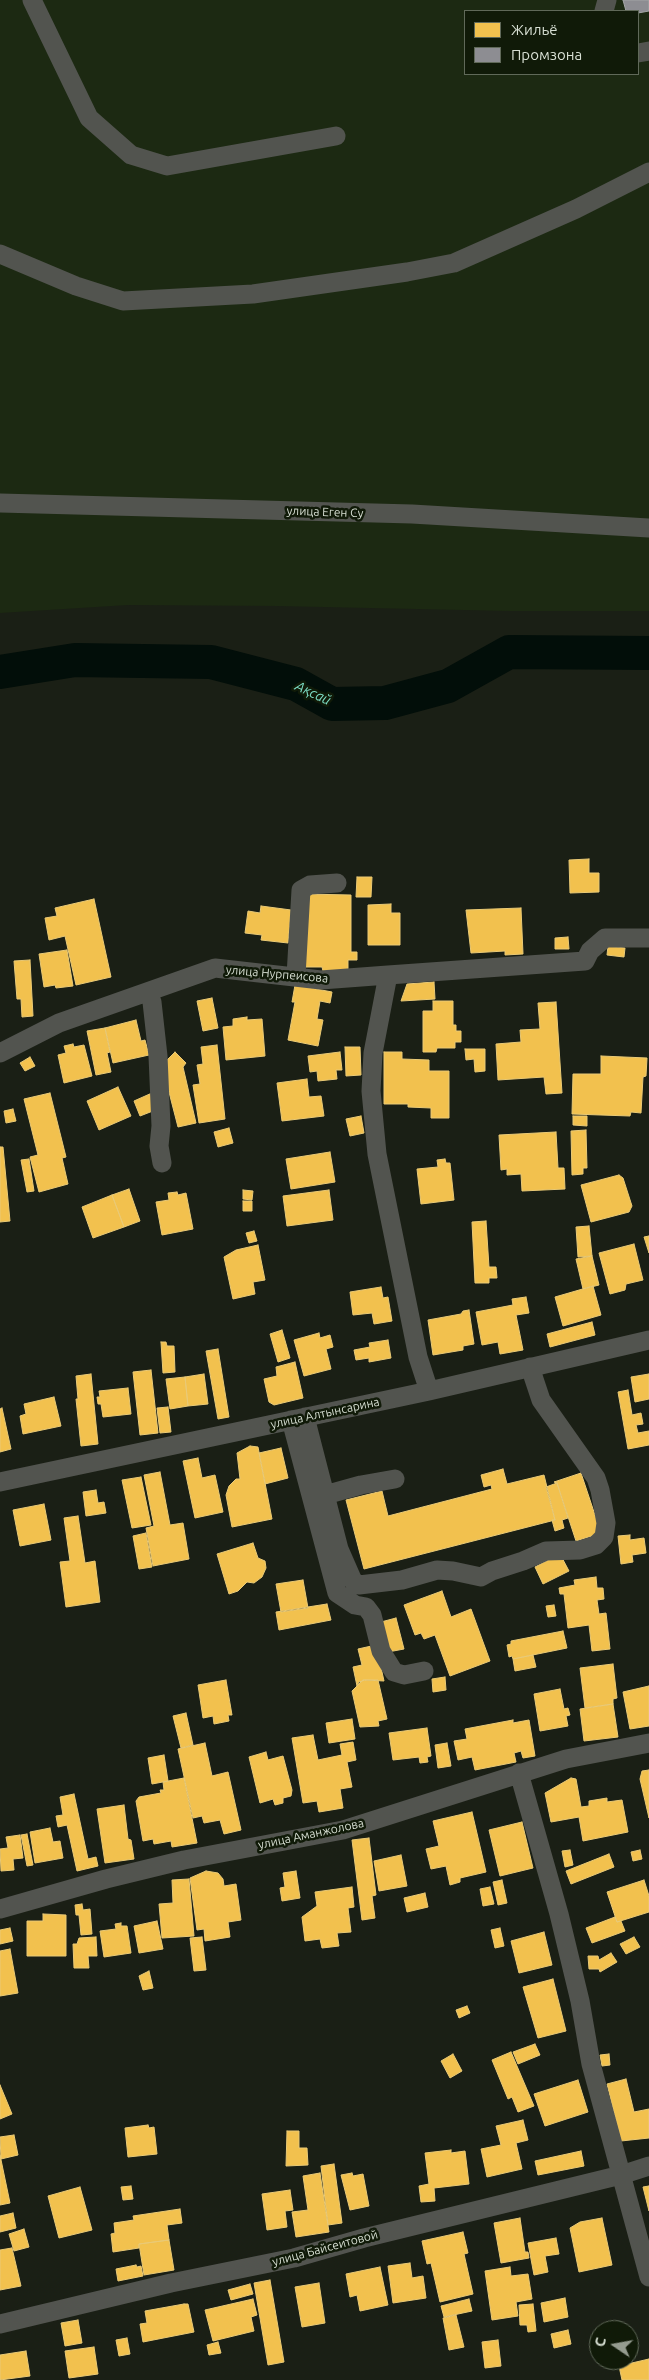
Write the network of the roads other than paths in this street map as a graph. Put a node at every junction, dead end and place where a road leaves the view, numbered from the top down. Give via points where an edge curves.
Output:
1 (32, 0) edge
2 (336, 136) dead end
3 (649, 172) edge
4 (0, 254) edge
5 (0, 503) edge
6 (649, 528) edge
7 (337, 883) dead end
8 (649, 938) edge
9 (388, 975) junction
10 (296, 976) junction
11 (148, 993) junction
12 (0, 1053) edge
13 (162, 1163) dead end
14 (649, 1340) edge
15 (530, 1368) junction
16 (429, 1391) junction
17 (298, 1418) junction
18 (395, 1478) dead end
19 (0, 1482) edge
20 (325, 1495) junction
21 (424, 1672) dead end
22 (649, 1743) edge
23 (520, 1773) junction
24 (0, 1910) edge
25 (649, 2166) edge
26 (620, 2175) junction
27 (649, 2277) edge
28 (0, 2324) edge

1 - 2 street via 89,118 131,155 167,166
3 - 4 street via 576,209 454,262 253,294 123,301 76,286
5 - 6 street, улица Еген Су via 412,514
7 - 10 street via 310,885 301,890
8 - 9 street, улица Нурпеисова via 605,938 590,951 585,961
9 - 10 street, улица Нурпеисова via 321,980
9 - 16 street via 373,1053 371,1091 377,1154 418,1357
10 - 11 street, улица Нурпеисова via 215,968
11 - 12 street, улица Нурпеисова via 59,1023
11 - 13 street via 152,1002 158,1056
14 - 15 street, улица Алтынсарина
15 - 16 street, улица Алтынсарина
15 - 20 street via 541,1400 587,1464 600,1490 606,1523 604,1537 596,1545 580,1550 546,1551 481,1577 437,1570 402,1580 359,1585 352,1581 339,1548
16 - 17 street, улица Алтынсарина
17 - 19 street, улица Алтынсарина
17 - 20 street
17 - 21 street via 338,1593 355,1605 366,1607 372,1615 381,1651 394,1672 404,1675
18 - 20 street
22 - 23 street, улица Аманжолова via 566,1759
23 - 24 street, улица Аманжолова via 342,1830 175,1862
23 - 26 street via 559,1914 591,2064
25 - 26 street, улица Байсеитовой
26 - 27 street
26 - 28 street, улица Байсеитовой via 294,2258 171,2283

